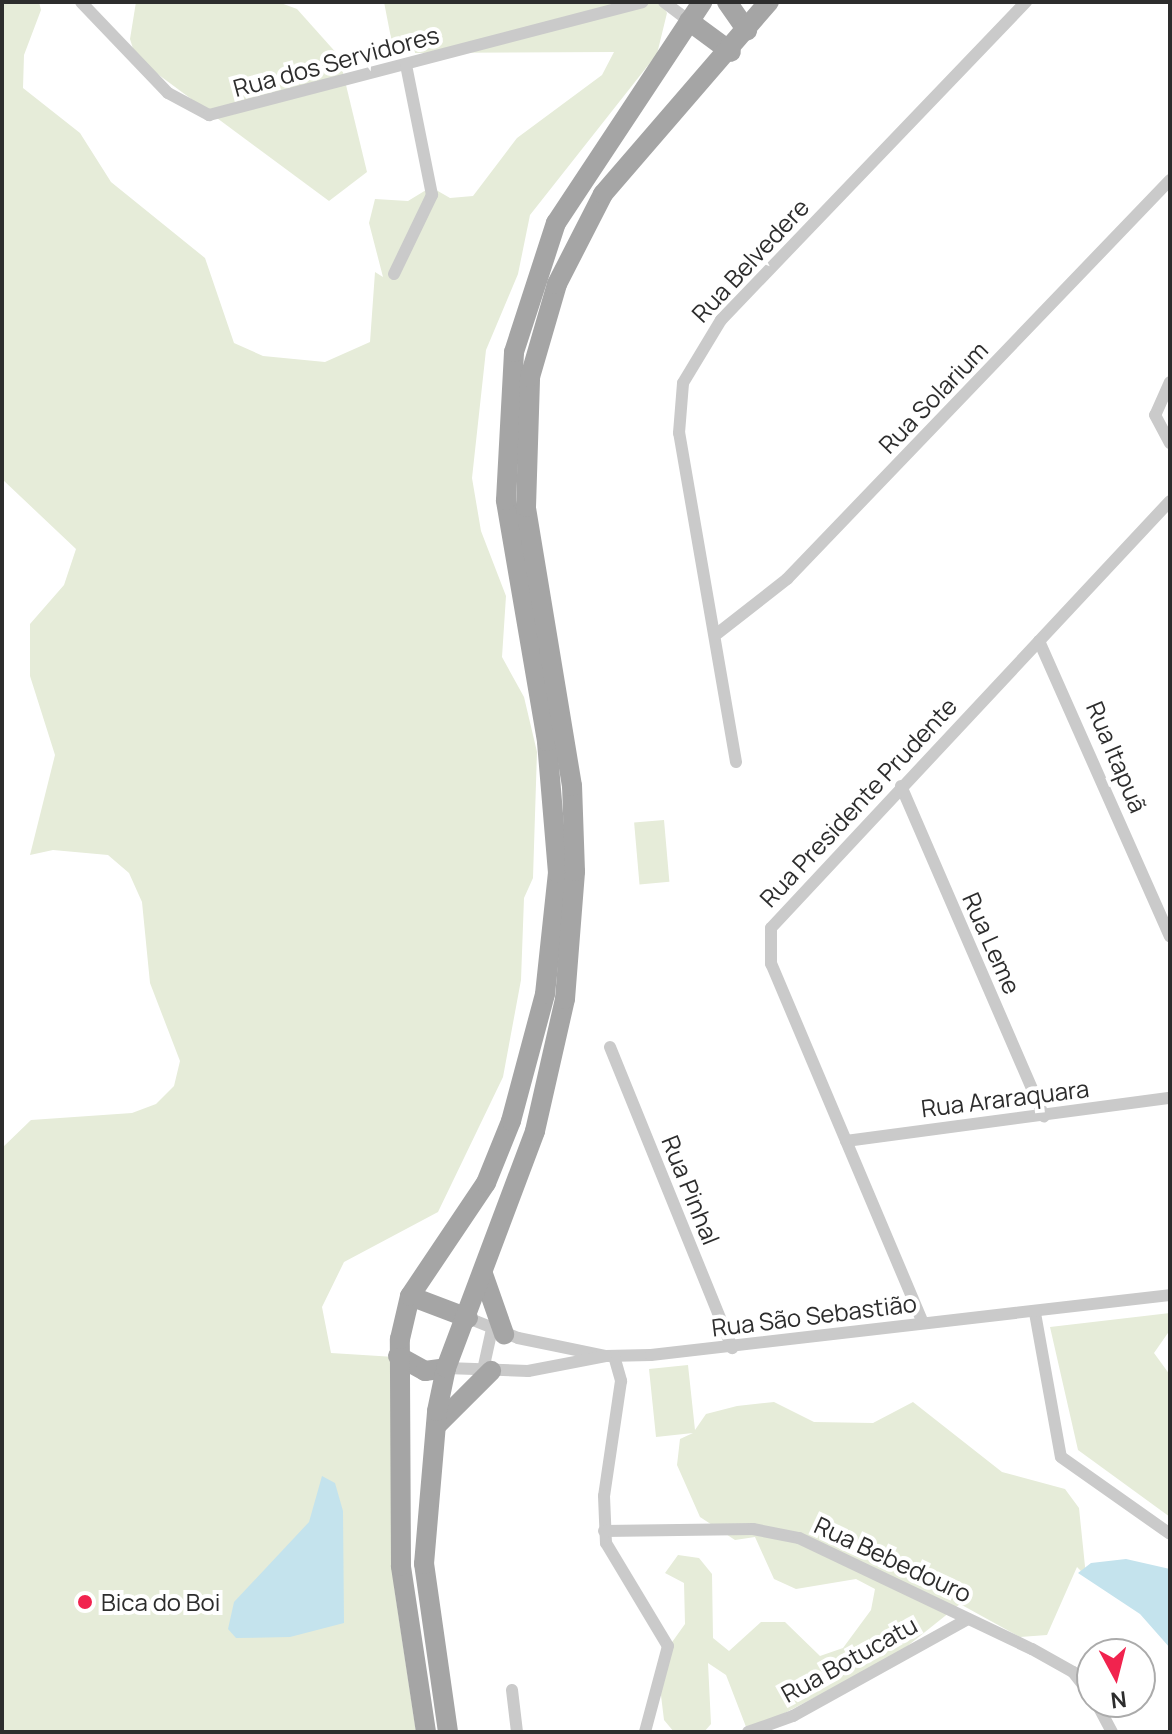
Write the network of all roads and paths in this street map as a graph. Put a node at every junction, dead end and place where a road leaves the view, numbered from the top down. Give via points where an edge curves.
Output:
1 (81, 2) edge
2 (642, 2) edge
3 (664, 2) edge
4 (702, 2) edge
5 (727, 2) edge
6 (769, 2) edge
7 (1026, 2) edge
8 (689, 21) junction
9 (747, 31) junction
10 (731, 52) junction
11 (406, 65) junction
12 (1170, 180) edge
13 (394, 274) dead end
14 (1170, 382) edge
15 (1170, 443) edge
16 (1170, 501) edge
17 (718, 633) junction
18 (1039, 641) junction
19 (736, 762) dead end
20 (901, 786) junction
21 (1170, 936) edge
22 (610, 1047) dead end
23 (1170, 1098) edge
24 (1044, 1116) junction
25 (846, 1141) junction
26 (483, 1268) junction
27 (1170, 1295) edge
28 (410, 1296) junction
29 (1035, 1313) junction
30 (468, 1318) junction
31 (923, 1323) junction
32 (498, 1332) junction
33 (732, 1348) junction
34 (398, 1356) junction
35 (610, 1356) junction
36 (446, 1368) junction
37 (487, 1371) junction
38 (436, 1426) junction
39 (604, 1531) junction
40 (1170, 1534) edge
41 (968, 1619) junction
42 (1076, 1676) edge
43 (512, 1690) dead end
44 (779, 1728) edge
45 (426, 1732) edge
46 (448, 1732) edge
47 (517, 1732) edge
48 (645, 1732) edge
49 (748, 1732) edge

1 - 11 street, Rua dos Servidores via 111,41 197,113 270,103
2 - 11 street, Rua dos Servidores
3 - 8 street
4 - 8 main road
5 - 9 main road
6 - 9 main road
7 - 17 street, Rua Belvedere via 693,356 678,407 679,433
8 - 10 main road
8 - 28 main road via 556,223 523,309 506,423 506,500 556,807 554,934 531,1059 511,1121 473,1206
9 - 10 main road
10 - 26 main road via 603,194 557,284 530,377 526,507 572,786 575,871 565,999 535,1131
11 - 13 street via 432,195
12 - 17 street, Rua Solarium via 787,579
14 - 15 street via 1155,415
16 - 18 street, Rua Presidente Prudente
17 - 19 street, Rua Belvedere
18 - 20 street, Rua Presidente Prudente
18 - 21 street, Rua Itapuã
20 - 24 street, Rua Leme
20 - 25 street, Rua Presidente Prudente via 780,912 768,946
22 - 33 street, Rua Pinhal
23 - 24 street, Rua Araraquara
24 - 25 street, Rua Araraquara
25 - 31 street, Rua Presidente Prudente
26 - 30 main road
26 - 32 main road
27 - 29 street, Rua São Sebastião
28 - 30 main road
28 - 34 main road
29 - 31 street, Rua São Sebastião
29 - 40 street via 1061,1457
30 - 32 street, Rua São Sebastião
30 - 36 main road
31 - 33 street, Rua São Sebastião
32 - 35 street, Rua São Sebastião
32 - 37 street
33 - 35 street, Rua São Sebastião
34 - 36 main road via 425,1371
34 - 45 main road via 401,1566
35 - 37 street via 592,1364
35 - 39 street via 621,1381
36 - 37 street
36 - 38 main road
37 - 38 main road
38 - 46 main road via 424,1564
39 - 41 street, Rua Bebedouro via 753,1529 799,1538
39 - 48 street via 615,1569 667,1638
41 - 42 street, Rua Bebedouro
41 - 44 street, Rua Botucatu
43 - 47 street
44 - 49 street, Rua Botucatu

